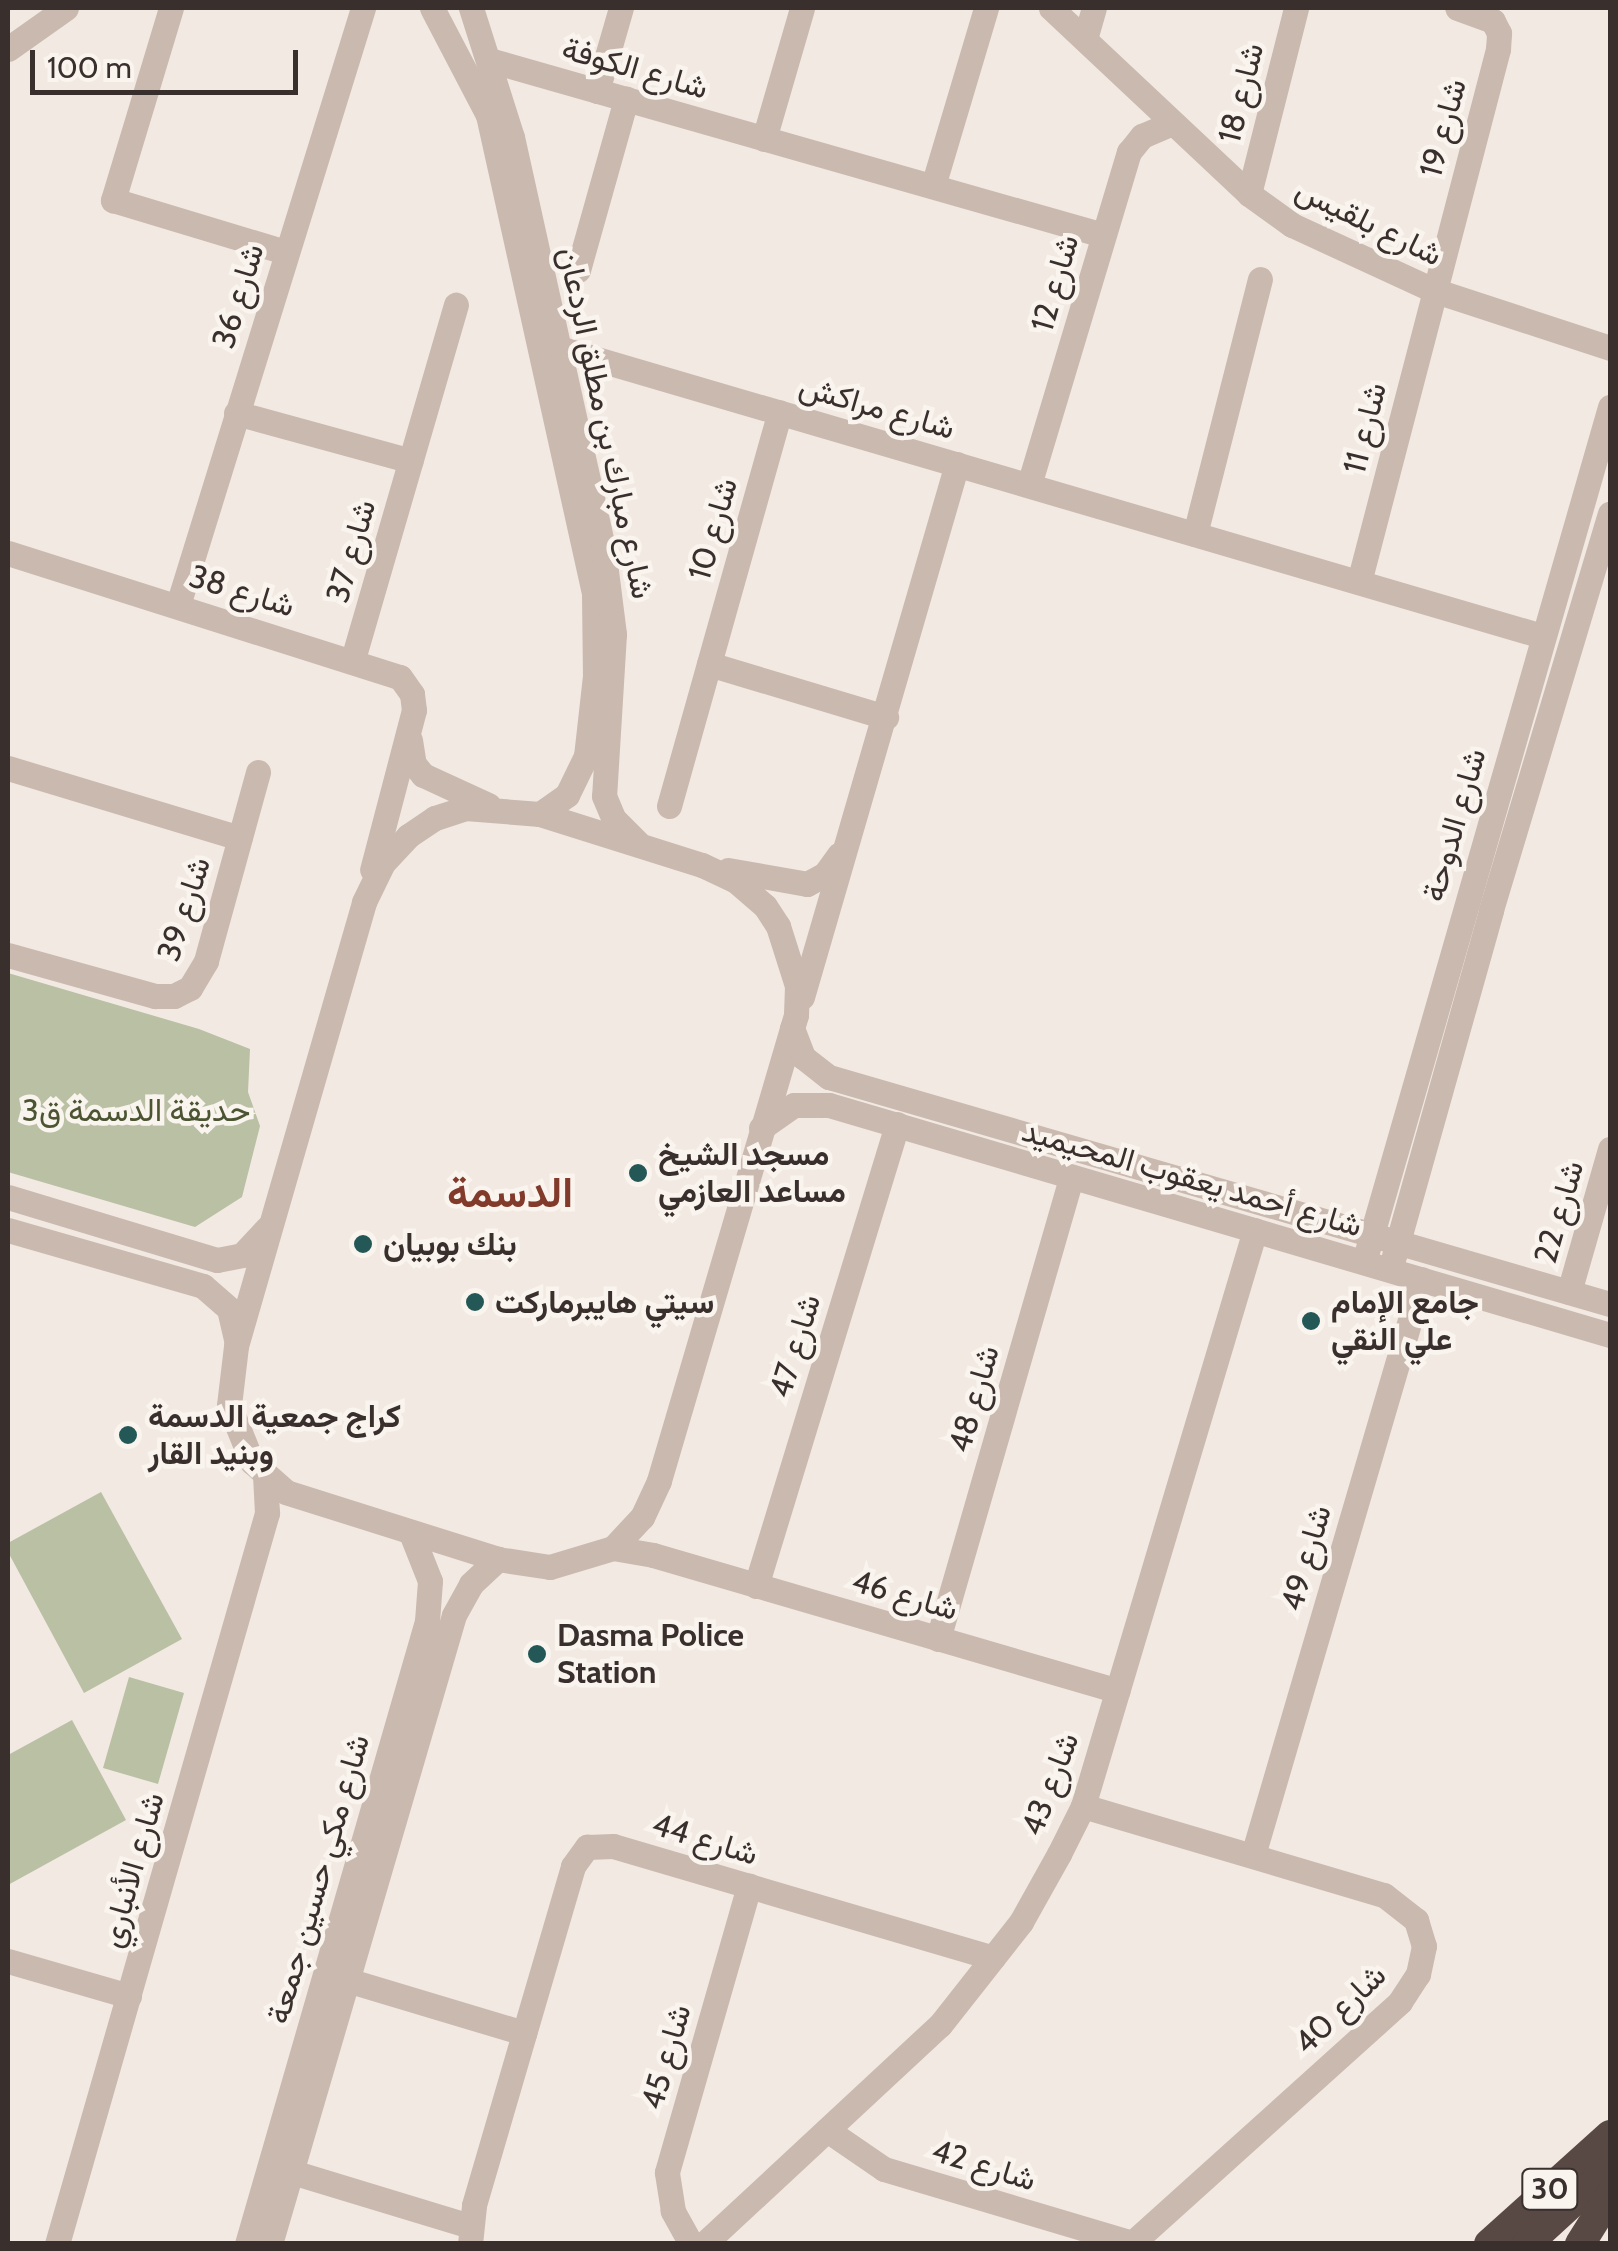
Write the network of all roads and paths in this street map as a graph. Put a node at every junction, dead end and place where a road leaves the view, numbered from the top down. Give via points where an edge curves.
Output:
1 (66, 8) edge
2 (156, 8) edge
3 (170, 8) edge
4 (362, 8) edge
5 (468, 8) edge
6 (621, 8) edge
7 (802, 8) edge
8 (986, 8) edge
9 (1051, 8) edge
10 (1094, 8) edge
11 (1296, 8) edge
12 (1457, 8) edge
13 (436, 14) edge
14 (1085, 39) junction
15 (160, 43) junction
16 (8, 49) edge
17 (489, 60) junction
18 (597, 91) junction
19 (626, 99) junction
20 (1172, 123) junction
21 (764, 139) junction
22 (932, 186) junction
23 (1249, 194) junction
24 (1103, 234) junction
25 (285, 252) junction
26 (578, 270) dead end
27 (1260, 279) dead end
28 (1434, 290) junction
29 (456, 306) dead end
30 (550, 348) junction
31 (1610, 348) edge
32 (1610, 406) edge
33 (780, 412) junction
34 (236, 414) junction
35 (411, 461) junction
36 (957, 464) junction
37 (1029, 485) junction
38 (1585, 487) junction
39 (1610, 500) edge
40 (1610, 513) edge
41 (1194, 534) junction
42 (8, 553) edge
43 (1359, 582) junction
44 (178, 605) junction
45 (1542, 636) junction
46 (353, 659) junction
47 (709, 664) junction
48 (886, 716) junction
49 (410, 730) junction
50 (8, 768) edge
51 (258, 772) dead end
52 (670, 806) dead end
53 (498, 809) junction
54 (540, 814) junction
55 (853, 829) junction
56 (240, 838) junction
57 (641, 847) junction
58 (702, 865) junction
59 (364, 902) junction
60 (8, 955) edge
61 (794, 1022) junction
62 (897, 1124) junction
63 (761, 1128) junction
64 (1610, 1149) edge
65 (1071, 1177) junction
66 (8, 1197) edge
67 (272, 1220) junction
68 (8, 1230) edge
69 (1255, 1230) junction
70 (1372, 1234) junction
71 (1398, 1242) junction
72 (1364, 1262) junction
73 (1390, 1270) junction
74 (1422, 1280) junction
75 (1570, 1292) junction
76 (1610, 1304) edge
77 (1610, 1335) edge
78 (236, 1346) junction
79 (265, 1478) junction
80 (298, 1497) junction
81 (646, 1508) junction
82 (267, 1514) junction
83 (410, 1533) junction
84 (613, 1548) junction
85 (498, 1559) junction
86 (674, 1562) junction
87 (756, 1586) junction
88 (938, 1639) junction
89 (1117, 1690) junction
90 (1083, 1806) junction
91 (1253, 1856) junction
92 (749, 1886) junction
93 (994, 1958) junction
94 (8, 1961) edge
95 (347, 1980) junction
96 (129, 1996) junction
97 (524, 2033) junction
98 (827, 2130) junction
99 (1610, 2135) edge
100 (280, 2168) junction
101 (1610, 2168) edge
102 (1610, 2196) edge
103 (470, 2235) edge
104 (1132, 2243) edge
105 (56, 2244) edge
106 (246, 2244) edge
107 (270, 2244) edge
108 (691, 2244) edge
109 (704, 2244) edge
110 (1488, 2244) edge
111 (1527, 2244) edge
112 (1580, 2244) edge

1 - 16 street
2 - 15 street
3 - 15 street
4 - 25 street, شارع 36
5 - 13 street via 453,19
5 - 17 street, شارع مبارك بن مطلق الردعان
6 - 18 street
7 - 21 street
8 - 22 street
9 - 14 street, شارع بلقيس
10 - 14 street
11 - 23 street, شارع 18
12 - 28 street, شارع 19 via 1493,21 1498,49
13 - 30 street, شارع مبارك بن مطلق الردعان via 488,115
14 - 20 street, شارع بلقيس
15 - 25 street via 113,200
17 - 18 street, شارع الكوفة
17 - 30 street, شارع مبارك بن مطلق الردعان via 512,136
18 - 19 street, شارع الكوفة
19 - 21 street, شارع الكوفة
19 - 26 street
20 - 23 street, شارع بلقيس
20 - 24 street, شارع 12 via 1132,147
21 - 22 street, شارع الكوفة
22 - 24 street, شارع الكوفة
23 - 28 street, شارع بلقيس via 1320,242
24 - 37 street, شارع 12
25 - 34 street, شارع 36
27 - 41 street
28 - 31 street, شارع بلقيس
28 - 43 street, شارع 11
29 - 35 street, شارع 37
30 - 33 street, شارع مراكش
30 - 54 street, شارع مبارك بن مطلق الردعان via 592,581 596,644 581,769 567,795
30 - 57 street, شارع مبارك بن مطلق الردعان via 611,598 604,796 614,819
32 - 38 street, شارع الدوحة
33 - 36 street, شارع مراكش
33 - 47 street, شارع 10
34 - 35 street
34 - 44 street, شارع 36
35 - 46 street, شارع 37
36 - 37 street, شارع مراكش
36 - 48 street
37 - 41 street, شارع مراكش
38 - 39 street via 1592,500
38 - 45 street, شارع الدوحة
40 - 71 street, شارع الدوحة
41 - 43 street, شارع مراكش
42 - 44 street, شارع 38
43 - 45 street, شارع مراكش
44 - 46 street, شارع 38
45 - 70 street, شارع الدوحة
46 - 49 street, شارع 38 via 405,682 414,705
47 - 48 street
47 - 52 street, شارع 10
48 - 55 street
49 - 53 street, شارع 38 via 422,776
49 - 59 street, شارع 38
50 - 56 street, شارع 39
51 - 56 street, شارع 39
53 - 54 street
53 - 59 street via 455,810 420,826 384,863
54 - 57 street
55 - 58 street via 831,868 806,884
55 - 61 street
56 - 60 street, شارع 39 via 203,970 179,994 148,995
57 - 58 street
58 - 61 street via 745,887 778,926 795,974
59 - 67 street
61 - 63 street
61 - 70 street, شارع أحمد يعقوب المحيميد via 803,1057 830,1077
62 - 63 street, شارع أحمد يعقوب المحيميد via 808,1102 786,1108
62 - 65 street, شارع أحمد يعقوب المحيميد
62 - 87 street, شارع 47
63 - 81 street via 660,1481
64 - 75 street, شارع 22
65 - 69 street, شارع أحمد يعقوب المحيميد
65 - 88 street, شارع 48
66 - 67 street via 218,1260 242,1255
67 - 78 street
68 - 78 street via 210,1288 229,1310
69 - 72 street, شارع أحمد يعقوب المحيميد
69 - 89 street, شارع 43
70 - 71 street, شارع أحمد يعقوب المحيميد
70 - 72 street, شارع الدوحة
71 - 73 street, شارع الدوحة
71 - 75 street, شارع أحمد يعقوب المحيميد
72 - 73 street, شارع أحمد يعقوب المحيميد
73 - 74 street, شارع أحمد يعقوب المحيميد
74 - 77 street, شارع أحمد يعقوب المحيميد
74 - 91 street, شارع 49
75 - 76 street, شارع أحمد يعقوب المحيميد
78 - 79 street via 228,1382 232,1418
79 - 80 street
79 - 82 street, شارع الأنباري
80 - 82 street
80 - 83 street
81 - 84 street
81 - 86 street via 654,1538
82 - 96 street, شارع الأنباري
83 - 85 street
83 - 100 street, شارع مكي حسين جمعة via 430,1581 427,1621
84 - 85 street via 550,1568
84 - 86 street, شارع 46
85 - 95 street, شارع مكي حسين جمعة via 454,1615
86 - 87 street, شارع 46
87 - 88 street, شارع 46
88 - 89 street, شارع 46
89 - 90 street, شارع 43
90 - 91 street, شارع 40
90 - 93 street, شارع 43 via 1021,1922
91 - 104 street, شارع 40 via 1395,1900 1420,1928 1421,1964 1400,2002
92 - 93 street, شارع 44
92 - 97 street, شارع 44 via 613,1846 587,1847 573,1866
92 - 108 street, شارع 45 via 667,2172 672,2211
93 - 98 street, شارع 43 via 940,2025
94 - 96 street
95 - 97 street
95 - 100 street, شارع مكي حسين جمعة
96 - 105 street, شارع الأنباري
97 - 103 street, شارع 44
98 - 104 street, شارع 42 via 884,2169
98 - 109 street, شارع 43
99 - 110 highway, 30
100 - 103 street, شارع 44
100 - 106 street, شارع مكي حسين جمعة
100 - 107 street, شارع مكي حسين جمعة
101 - 111 highway, 30
102 - 112 highway

